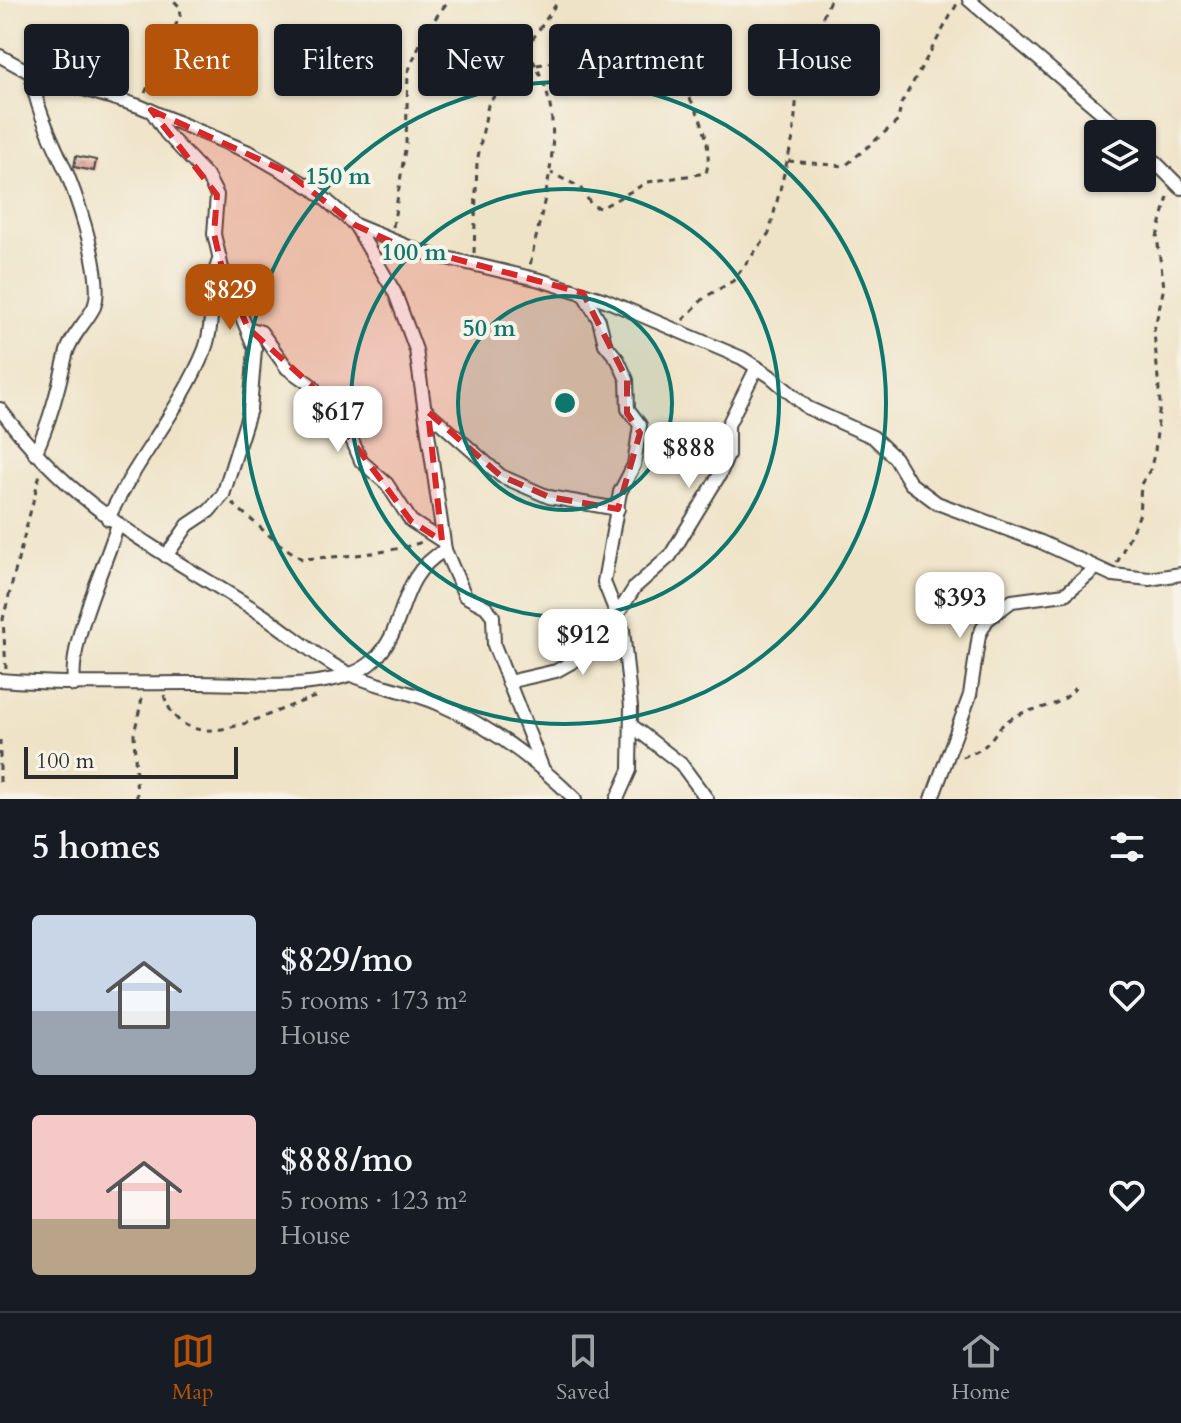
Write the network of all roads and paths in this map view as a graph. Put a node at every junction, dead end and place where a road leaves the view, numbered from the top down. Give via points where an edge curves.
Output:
1 (173, 0) edge
2 (449, 0) edge
3 (559, 0) edge
4 (830, 0) edge
5 (958, 0) edge
6 (969, 0) edge
7 (533, 37) edge
8 (1, 59) edge
9 (533, 60) edge
10 (537, 65) junction
11 (24, 70) edge
12 (35, 96) edge
13 (106, 96) edge
14 (494, 96) edge
15 (145, 108) junction
16 (1110, 120) edge
17 (788, 161) junction
18 (1156, 163) edge
19 (551, 173) junction
20 (1171, 177) junction
21 (1181, 188) edge
22 (355, 225) junction
23 (392, 242) junction
24 (220, 258) junction
25 (474, 264) junction
26 (528, 278) junction
27 (583, 293) junction
28 (248, 328) junction
29 (675, 329) junction
30 (757, 367) junction
31 (0, 409) edge
32 (427, 411) junction
33 (40, 458) junction
34 (223, 495) junction
35 (618, 509) junction
36 (112, 523) junction
37 (441, 543) junction
38 (166, 556) junction
39 (1095, 569) junction
40 (1181, 574) edge
41 (1113, 575) junction
42 (618, 613) junction
43 (352, 675) junction
44 (339, 678) junction
45 (4, 680) edge
46 (508, 682) junction
47 (146, 683) junction
48 (161, 683) junction
49 (74, 685) junction
50 (1075, 688) dead end
51 (631, 725) junction
52 (0, 740) edge
53 (542, 767) junction
54 (943, 771) junction
55 (0, 785) edge
56 (137, 799) edge
57 (575, 799) edge
58 (617, 799) edge
59 (707, 799) edge
60 (931, 799) edge

1 - 15 path via 181,8 180,16
2 - 23 path via 425,32 408,72 406,143
3 - 7 path
4 - 17 path via 799,71
5 - 17 path via 901,104 898,121 845,166
6 - 16 street
8 - 11 street
9 - 10 path
10 - 19 path via 555,142
10 - 19 path via 599,55 650,87 681,87 701,125 708,153 706,173 648,182 601,208 592,206 580,187
12 - 33 street via 75,200 97,290 94,306 66,353
13 - 15 street
14 - 25 path via 482,122
15 - 22 street via 287,172
15 - 24 street via 207,176 217,195 214,234
17 - 29 path via 764,245 733,281 696,305
18 - 20 street
19 - 26 path
20 - 21 street
20 - 41 path via 1157,237 1164,287 1154,331 1160,403 1155,451 1141,484 1139,516
22 - 23 street
22 - 32 street via 408,323
23 - 25 street
24 - 28 street
24 - 36 street via 213,278 210,328 191,381 172,417 136,464
25 - 26 street
26 - 27 street
27 - 29 street
27 - 35 street via 627,380 628,409 640,425 634,465
28 - 34 street via 256,375 243,439
28 - 37 street via 261,332 287,368 311,385 350,435 366,467 387,484 411,521
29 - 30 street
30 - 39 street via 808,408 873,437 910,483 937,503 1041,542
30 - 42 street via 728,425 730,447 720,474 670,556 635,587
31 - 33 street
32 - 35 street via 501,476 549,497
32 - 37 street
33 - 36 street
33 - 45 path via 3,619
34 - 37 path via 302,559 367,556
34 - 38 street via 188,525
35 - 42 street via 604,582
36 - 38 street
36 - 49 street via 72,670
37 - 43 street via 415,575 386,644
37 - 46 street via 465,596 493,616 494,645
38 - 43 street
39 - 41 street
39 - 54 street via 1065,594 1012,601 987,620 979,635 970,695
40 - 41 street via 1149,579
42 - 46 street via 601,640 574,661 556,671
42 - 51 street via 628,663
43 - 44 street
43 - 53 street via 435,702 506,739
44 - 48 street via 313,683
44 - 48 path via 317,697 252,721 205,731 171,715
45 - 49 street
46 - 53 street
47 - 48 street
47 - 49 street
47 - 56 path via 134,734
50 - 54 path via 1051,708 1015,716 988,746
51 - 58 street via 630,770
51 - 59 street via 681,764
52 - 55 path
53 - 57 street
54 - 60 street

